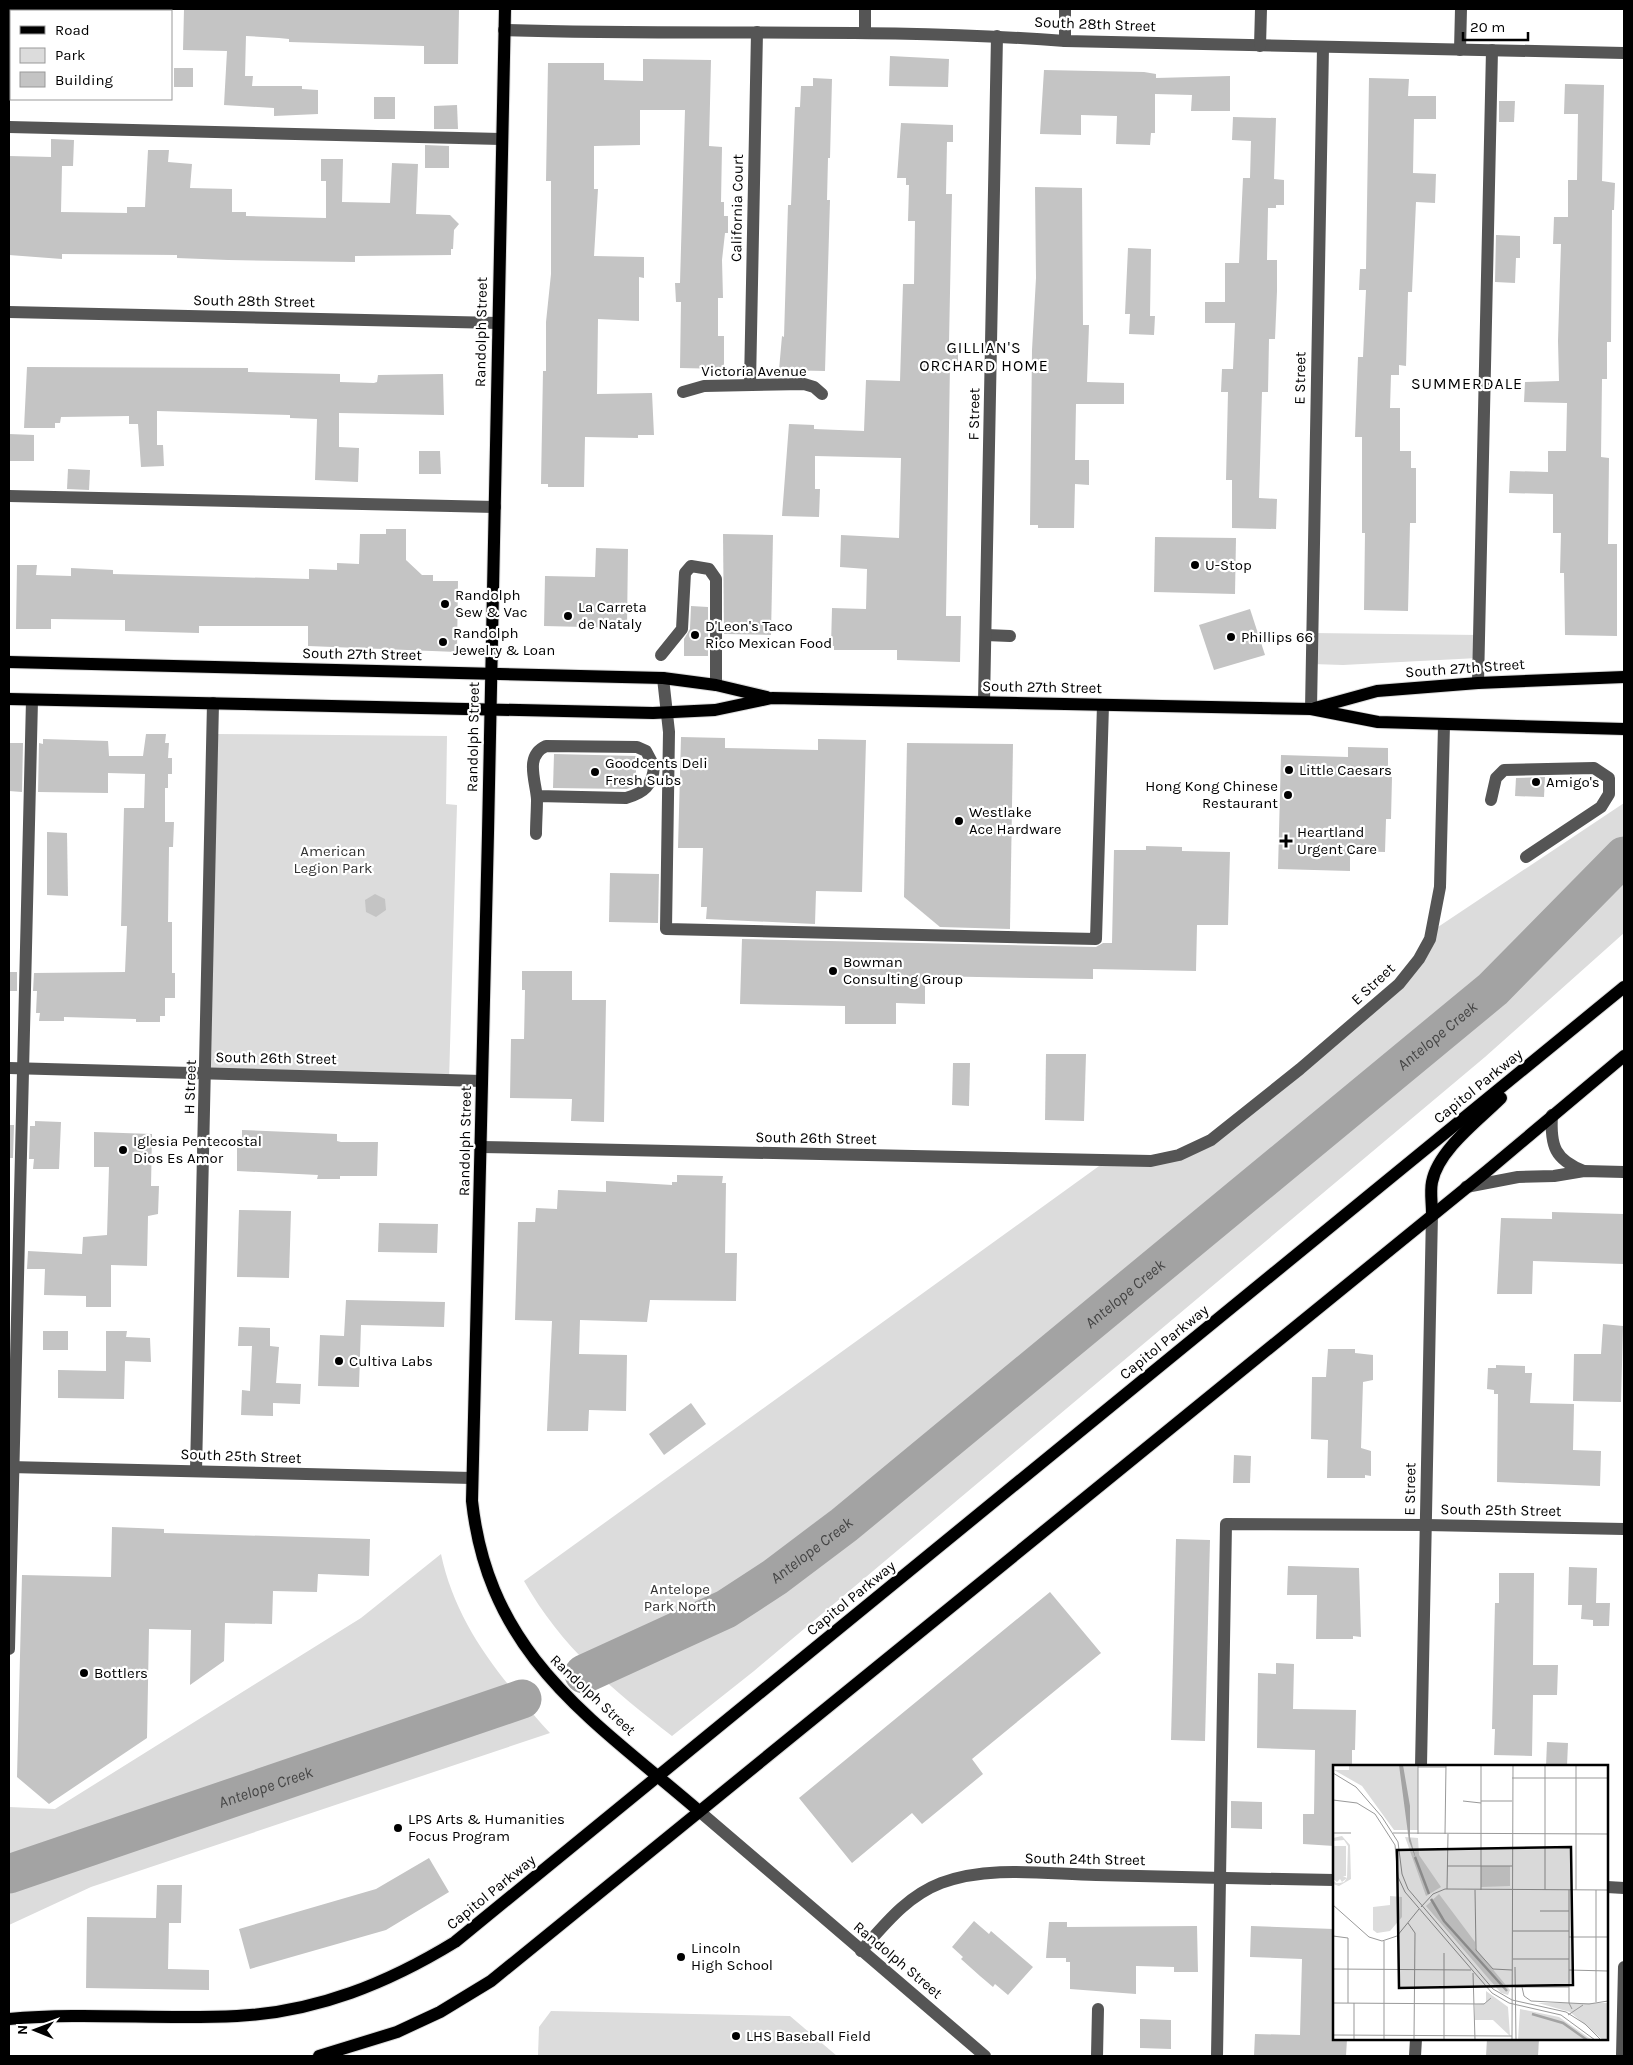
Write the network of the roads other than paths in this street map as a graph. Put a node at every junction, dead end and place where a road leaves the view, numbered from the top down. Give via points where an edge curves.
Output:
1 (504, 9) edge
2 (865, 9) edge
3 (1065, 9) edge
4 (1261, 9) edge
5 (1461, 9) edge
6 (504, 30) junction
7 (757, 32) junction
8 (865, 32) junction
9 (998, 36) junction
10 (1064, 41) junction
11 (1260, 46) junction
12 (1323, 47) junction
13 (1460, 50) junction
14 (1492, 50) junction
15 (1624, 53) edge
16 (9, 127) edge
17 (501, 139) junction
18 (9, 312) edge
19 (498, 323) junction
20 (750, 384) junction
21 (683, 392) dead end
22 (822, 394) dead end
23 (9, 496) edge
24 (494, 507) junction
25 (986, 635) junction
26 (1010, 636) dead end
27 (661, 655) dead end
28 (9, 662) edge
29 (491, 672) junction
30 (1624, 677) edge
31 (663, 678) junction
32 (1478, 683) junction
33 (716, 685) junction
34 (772, 698) junction
35 (9, 699) edge
36 (32, 700) junction
37 (984, 702) junction
38 (213, 703) junction
39 (1103, 705) junction
40 (1311, 710) junction
41 (490, 711) junction
42 (668, 712) junction
43 (1444, 725) junction
44 (1624, 729) edge
45 (537, 796) junction
46 (1491, 800) dead end
47 (536, 834) dead end
48 (1526, 857) dead end
49 (1624, 987) edge
50 (1552, 1047) junction
51 (1624, 1056) edge
52 (9, 1068) edge
53 (23, 1069) junction
54 (206, 1072) junction
55 (482, 1081) junction
56 (1552, 1115) junction
57 (481, 1148) junction
58 (1151, 1161) joint
59 (1584, 1172) junction
60 (1624, 1172) edge
61 (1466, 1187) junction
62 (1432, 1213) junction
63 (11, 1467) edge
64 (196, 1471) junction
65 (472, 1478) junction
66 (1426, 1525) junction
67 (1624, 1529) edge
68 (9, 1649) edge
69 (1421, 1765) edge
70 (659, 1777) junction
71 (699, 1811) junction
72 (1221, 1878) junction
73 (1333, 1880) edge
74 (1608, 1887) edge
75 (1624, 1888) edge
76 (861, 1951) junction
77 (1624, 1967) edge
78 (1098, 2009) dead end
79 (9, 2019) edge
80 (1416, 2040) edge
81 (319, 2056) edge
82 (985, 2056) edge
83 (1097, 2056) edge
84 (1217, 2056) edge
85 (1415, 2056) edge
86 (1622, 2056) edge

1 - 6 main road, Randolph Street
2 - 8 street
3 - 10 street
4 - 11 street
5 - 13 street
6 - 7 street, South 28th Street
6 - 17 main road, Randolph Street
7 - 8 street, South 28th Street
7 - 20 street, California Court
8 - 9 street, South 28th Street
9 - 10 street, South 28th Street
9 - 25 street, F Street
10 - 11 street, South 28th Street
11 - 12 street, South 28th Street
12 - 13 street, South 28th Street
12 - 40 street, E Street
13 - 14 street, South 28th Street
14 - 15 street, South 28th Street
14 - 32 street
16 - 17 street
17 - 19 main road, Randolph Street
18 - 19 street, South 28th Street
19 - 24 main road, Randolph Street
20 - 21 street, Victoria Avenue via 704,386
20 - 22 street, Victoria Avenue via 804,384
23 - 24 street
24 - 29 main road, Randolph Street
25 - 26 street
25 - 37 street, F Street
27 - 33 street via 682,629 684,573 691,566 709,569 716,579
28 - 29 main road, South 27th Street
29 - 31 main road, South 27th Street
29 - 41 main road, Randolph Street
30 - 32 main road, South 27th Street
31 - 33 main road, South 27th Street
31 - 42 street
32 - 40 main road, South 27th Street via 1377,691
33 - 34 main road, South 27th Street
34 - 37 main road, South 27th Street
34 - 42 main road, South 27th Street via 715,710
35 - 36 main road, South 27th Street
36 - 38 main road, South 27th Street
36 - 53 street
37 - 39 main road, South 27th Street
38 - 41 main road, South 27th Street
38 - 54 street, H Street
39 - 40 main road, South 27th Street
39 - 42 street via 1096,939 666,929
40 - 43 main road, South 27th Street via 1378,722
41 - 42 main road, South 27th Street
41 - 55 main road, Randolph Street
43 - 44 main road, South 27th Street
43 - 58 street, E Street via 1440,887 1430,939 1419,959 1399,984 1211,1140 1179,1155
45 - 45 street via 634,796 651,784 652,758 637,747 546,746 539,749 533,762
45 - 47 street
46 - 48 street via 1496,778 1504,770 1594,768 1610,778 1609,794 1601,807
49 - 50 main road, Capitol Parkway
50 - 62 main road via 1438,1165 1432,1182
50 - 70 main road, Capitol Parkway
51 - 56 main road
52 - 53 street, South 26th Street
53 - 54 street, South 26th Street
53 - 63 street
54 - 55 street, South 26th Street
54 - 64 street, H Street
55 - 57 main road, Randolph Street
56 - 59 street via 1552,1138 1558,1155 1568,1165
56 - 61 main road
57 - 58 street, South 26th Street
57 - 65 main road, Randolph Street
59 - 60 street
59 - 61 street via 1518,1177
61 - 62 main road
62 - 66 street, E Street
62 - 71 main road
63 - 64 street, South 25th Street
63 - 68 street
64 - 65 street, South 25th Street
65 - 70 main road, Randolph Street via 479,1546 511,1627 557,1687
66 - 67 street, South 25th Street
66 - 69 street, E Street
66 - 72 street, South 25th Street via 1226,1524
70 - 71 main road, Randolph Street
70 - 79 main road, Capitol Parkway via 455,1942 377,1985 322,2003 237,2016 90,2015
71 - 76 street, Randolph Street
71 - 81 main road via 491,1980 440,2012 397,2032
72 - 73 street, South 24th Street
72 - 76 street, South 24th Street via 965,1876 940,1883 915,1896
72 - 84 street
74 - 75 street
76 - 82 street, Randolph Street
77 - 86 street
78 - 83 street
80 - 85 street

